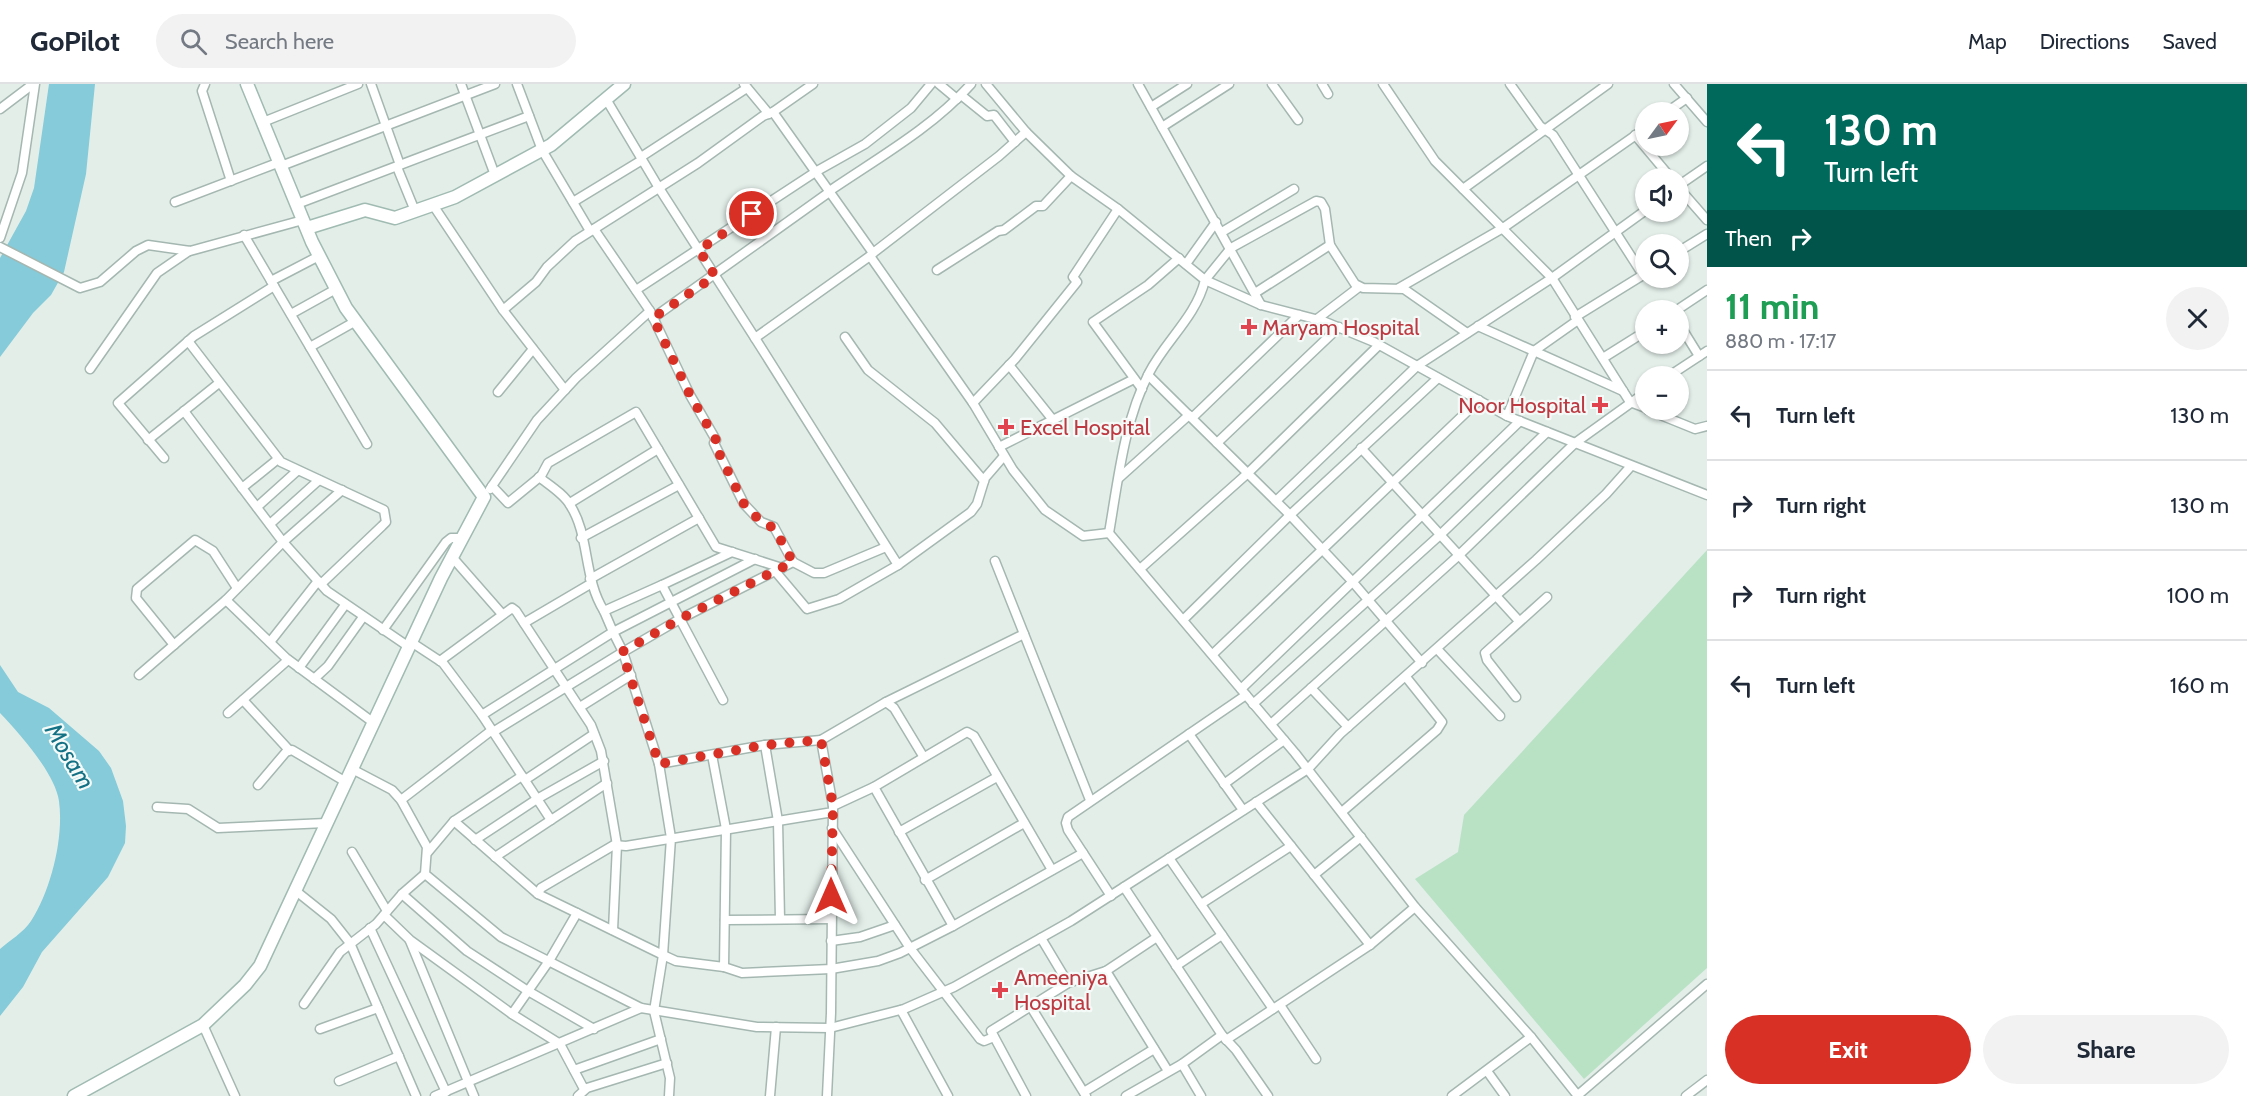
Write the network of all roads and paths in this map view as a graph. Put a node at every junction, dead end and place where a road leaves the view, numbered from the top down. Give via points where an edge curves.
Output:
1 (34, 84) edge
2 (205, 84) edge
3 (248, 84) edge
4 (358, 84) edge
5 (370, 84) edge
6 (461, 84) edge
7 (495, 84) edge
8 (517, 84) edge
9 (624, 84) edge
10 (813, 84) edge
11 (931, 84) edge
12 (939, 84) edge
13 (971, 84) edge
14 (986, 84) edge
15 (1187, 84) edge
16 (1229, 84) edge
17 (1272, 84) edge
18 (1322, 84) edge
19 (1383, 84) edge
20 (1510, 84) edge
21 (1608, 84) edge
22 (1674, 84) edge
23 (1142, 85) edge
24 (745, 86) edge
25 (1328, 94) dead end
26 (465, 95) junction
27 (959, 97) junction
28 (1686, 98) junction
29 (606, 99) junction
30 (1681, 102) edge
31 (1151, 107) junction
32 (0, 109) edge
33 (771, 113) junction
34 (529, 116) junction
35 (1298, 120) dead end
36 (263, 122) junction
37 (1707, 122) edge
38 (385, 126) junction
39 (1162, 127) junction
40 (1545, 129) junction
41 (1026, 132) junction
42 (480, 135) junction
43 (1635, 135) edge
44 (1015, 142) junction
45 (542, 150) junction
46 (1653, 156) edge
47 (641, 158) junction
48 (280, 164) junction
49 (400, 165) junction
50 (1707, 166) edge
51 (1663, 168) edge
52 (817, 171) junction
53 (495, 175) junction
54 (1580, 175) junction
55 (1071, 176) junction
56 (1689, 179) edge
57 (231, 181) junction
58 (659, 188) junction
59 (1294, 189) dead end
60 (1463, 189) junction
61 (830, 192) junction
62 (1689, 200) edge
63 (176, 202) dead end
64 (573, 202) junction
65 (297, 204) junction
66 (433, 205) junction
67 (1118, 209) junction
68 (415, 211) junction
69 (1635, 218) edge
70 (1707, 220) edge
71 (1216, 222) junction
72 (305, 224) junction
73 (1503, 228) junction
74 (592, 230) junction
75 (1222, 232) junction
76 (1615, 232) junction
77 (1707, 234) edge
78 (244, 235) junction
79 (0, 238) edge
80 (1330, 245) junction
81 (1689, 245) edge
82 (1, 248) edge
83 (1231, 248) junction
84 (699, 250) junction
85 (190, 251) junction
86 (872, 255) junction
87 (319, 256) junction
88 (1183, 261) junction
89 (1635, 261) edge
90 (937, 270) dead end
91 (715, 276) junction
92 (1552, 278) junction
93 (1205, 280) junction
94 (1635, 280) edge
95 (273, 284) junction
96 (1359, 287) junction
97 (1399, 288) junction
98 (336, 289) junction
99 (636, 290) junction
100 (1707, 290) edge
101 (1255, 293) junction
102 (1689, 302) edge
103 (1262, 305) junction
104 (503, 310) junction
105 (291, 314) junction
106 (651, 315) junction
107 (1299, 315) junction
108 (1576, 318) junction
109 (1317, 319) junction
110 (356, 321) junction
111 (1478, 326) junction
112 (1339, 327) junction
113 (1467, 333) junction
114 (1689, 336) edge
115 (845, 337) dead end
116 (755, 338) junction
117 (1635, 338) edge
118 (188, 341) junction
119 (1379, 345) junction
120 (310, 347) junction
121 (533, 349) junction
122 (1534, 351) junction
123 (1703, 353) edge
124 (1603, 358) junction
125 (1009, 365) junction
126 (1417, 366) junction
127 (1684, 366) edge
128 (90, 369) dead end
129 (1148, 375) junction
130 (1438, 378) junction
131 (1134, 379) junction
132 (219, 383) junction
133 (1142, 389) junction
134 (565, 390) junction
135 (1623, 391) junction
136 (498, 393) dead end
137 (1635, 399) edge
138 (1479, 400) junction
139 (1630, 402) junction
140 (973, 403) junction
141 (1635, 404) edge
142 (184, 411) junction
143 (1190, 416) junction
144 (1507, 416) junction
145 (1053, 420) junction
146 (1673, 420) edge
147 (1520, 421) junction
148 (1707, 426) edge
149 (1547, 432) junction
150 (148, 440) junction
151 (1217, 443) junction
152 (1575, 443) junction
153 (367, 444) dead end
154 (999, 447) junction
155 (1360, 448) junction
156 (658, 449) junction
157 (1004, 456) junction
158 (164, 458) dead end
159 (278, 459) junction
160 (1631, 466) junction
161 (297, 471) junction
162 (1248, 473) junction
163 (539, 477) junction
164 (1119, 479) junction
165 (319, 480) junction
166 (984, 481) junction
167 (1394, 482) junction
168 (679, 485) junction
169 (242, 488) junction
170 (342, 490) junction
171 (488, 492) junction
172 (1705, 496) edge
173 (1276, 501) junction
174 (570, 503) junction
175 (256, 507) junction
176 (1290, 515) junction
177 (1423, 516) junction
178 (699, 518) junction
179 (270, 524) junction
180 (1109, 533) junction
181 (1440, 535) junction
182 (462, 538) junction
183 (581, 538) junction
184 (283, 542) junction
185 (886, 547) junction
186 (1321, 548) junction
187 (732, 552) junction
188 (1458, 556) junction
189 (452, 557) junction
190 (755, 559) junction
191 (995, 561) dead end
192 (793, 562) junction
193 (898, 565) junction
194 (778, 569) junction
195 (1140, 569) junction
196 (1351, 580) junction
197 (591, 581) junction
198 (319, 583) junction
199 (662, 585) junction
200 (237, 588) junction
201 (1496, 597) junction
202 (1547, 597) dead end
203 (1368, 599) junction
204 (226, 600) junction
205 (672, 604) junction
206 (345, 605) junction
207 (604, 611) junction
208 (502, 614) junction
209 (363, 617) junction
210 (680, 619) junction
211 (1183, 620) junction
212 (1385, 621) junction
213 (1518, 621) junction
214 (524, 623) junction
215 (384, 630) junction
216 (614, 632) junction
217 (1024, 634) junction
218 (270, 642) junction
219 (174, 645) junction
220 (410, 645) junction
221 (1438, 650) junction
222 (622, 652) junction
223 (1213, 654) junction
224 (288, 660) junction
225 (440, 661) junction
226 (1422, 663) junction
227 (299, 668) junction
228 (554, 668) junction
229 (139, 675) dead end
230 (631, 675) junction
231 (1406, 677) junction
232 (314, 679) junction
233 (566, 685) junction
234 (1311, 688) junction
235 (1244, 692) junction
236 (1516, 697) dead end
237 (243, 700) junction
238 (723, 700) dead end
239 (886, 702) junction
240 (1253, 704) junction
241 (579, 707) junction
242 (228, 713) dead end
243 (482, 715) junction
244 (1500, 716) dead end
245 (374, 723) junction
246 (1271, 724) junction
247 (1348, 727) junction
248 (493, 731) junction
249 (594, 734) junction
250 (1188, 734) junction
251 (821, 740) junction
252 (1284, 740) junction
253 (765, 745) junction
254 (289, 750) junction
255 (712, 755) junction
256 (922, 756) junction
257 (604, 761) junction
258 (659, 764) junction
259 (352, 769) junction
260 (1308, 769) junction
261 (997, 777) junction
262 (523, 778) junction
263 (346, 782) junction
264 (608, 783) junction
265 (1224, 784) junction
266 (258, 785) dead end
267 (874, 787) junction
268 (537, 799) junction
269 (401, 800) junction
270 (1090, 800) junction
271 (1256, 802) junction
272 (157, 807) dead end
273 (833, 809) junction
274 (1243, 810) junction
275 (1343, 811) junction
276 (551, 820) junction
277 (454, 821) junction
278 (778, 821) junction
279 (1024, 823) junction
280 (326, 824) junction
281 (832, 828) junction
282 (726, 829) junction
283 (899, 832) junction
284 (1361, 837) junction
285 (671, 838) junction
286 (475, 840) junction
287 (617, 846) junction
288 (1291, 846) junction
289 (352, 852) dead end
290 (428, 852) junction
291 (1083, 853) junction
292 (495, 857) junction
293 (1169, 858) junction
294 (1052, 870) junction
295 (425, 874) junction
296 (1314, 875) junction
297 (925, 880) junction
298 (1124, 887) junction
299 (296, 891) junction
300 (402, 894) junction
301 (538, 894) junction
302 (1111, 896) junction
303 (1201, 904) junction
304 (1415, 907) junction
305 (386, 913) junction
306 (577, 913) junction
307 (780, 919) junction
308 (831, 919) junction
309 (725, 920) junction
310 (895, 925) junction
311 (953, 926) junction
312 (370, 928) junction
313 (613, 930) junction
314 (1222, 935) junction
315 (1041, 938) junction
316 (1157, 938) junction
317 (409, 939) junction
318 (831, 941) junction
319 (350, 943) junction
320 (1370, 945) junction
321 (910, 948) junction
322 (663, 955) junction
323 (549, 961) junction
324 (1176, 966) junction
325 (724, 967) junction
326 (831, 969) junction
327 (1106, 971) junction
328 (1068, 983) junction
329 (1707, 984) edge
330 (528, 991) junction
331 (942, 992) junction
332 (304, 1004) dead end
333 (1031, 1006) junction
334 (1276, 1007) junction
335 (378, 1008) junction
336 (641, 1008) junction
337 (901, 1010) junction
338 (654, 1011) junction
339 (512, 1014) junction
340 (203, 1025) junction
341 (776, 1027) junction
342 (830, 1028) junction
343 (320, 1029) dead end
344 (594, 1029) junction
345 (994, 1037) junction
346 (1224, 1037) junction
347 (1530, 1037) junction
348 (661, 1039) junction
349 (560, 1044) junction
350 (1155, 1049) junction
351 (399, 1056) junction
352 (1316, 1059) dead end
353 (667, 1063) junction
354 (1182, 1064) junction
355 (574, 1070) junction
356 (1168, 1071) junction
357 (1487, 1071) junction
358 (1707, 1080) edge
359 (339, 1081) dead end
360 (467, 1082) junction
361 (581, 1093) edge
362 (442, 1094) edge
363 (1085, 1094) edge
364 (74, 1096) edge
365 (235, 1096) edge
366 (416, 1096) edge
367 (474, 1096) edge
368 (669, 1096) edge
369 (770, 1096) edge
370 (827, 1096) edge
371 (948, 1096) edge
372 (1026, 1096) edge
373 (1126, 1096) edge
374 (1201, 1096) edge
375 (1268, 1096) edge
376 (1452, 1096) edge
377 (1505, 1096) edge
378 (1578, 1096) edge
379 (1686, 1096) edge

1 - 32 street
1 - 79 street via 20,179
2 - 57 street via 202,91
3 - 36 street
4 - 36 street
5 - 38 street
6 - 26 street
7 - 26 street
8 - 34 street
9 - 29 street
10 - 33 street
11 - 52 street via 910,108 865,144
12 - 27 street
13 - 27 street
14 - 41 street
15 - 31 street
16 - 39 street
17 - 35 street
18 - 25 street
19 - 60 street via 1422,145
20 - 40 street
21 - 40 street
22 - 28 street
23 - 31 street
24 - 33 street
24 - 47 street
26 - 38 street
26 - 42 street
27 - 44 street via 987,117 994,115
27 - 61 street
28 - 30 street
28 - 37 street
29 - 45 street
29 - 47 street
31 - 39 street
33 - 52 street
33 - 58 street
34 - 42 street
34 - 45 street
36 - 48 street
38 - 48 street
38 - 49 street
39 - 71 street
40 - 54 street
40 - 60 street
41 - 44 street
41 - 55 street
42 - 49 street
42 - 53 street
43 - 54 street
44 - 86 street
45 - 53 street
45 - 64 street
46 - 51 street
47 - 58 street
47 - 64 street
48 - 57 street
48 - 65 street
49 - 65 street
49 - 68 street via 397,167
50 - 56 street
52 - 61 street
52 - 84 street
53 - 66 street
54 - 73 street
54 - 76 street
55 - 67 street
55 - 90 street via 1043,206 1036,206
57 - 63 street
58 - 74 street
58 - 84 street
59 - 75 street
60 - 73 street
61 - 86 street
61 - 91 street
62 - 70 street
64 - 74 street
65 - 72 street
66 - 68 street
66 - 104 street
67 - 88 street
67 - 125 street via 1073,276 1077,282
68 - 72 street via 395,218 365,210
69 - 76 street
71 - 75 street
71 - 88 street
72 - 78 street
72 - 87 street
73 - 92 street
73 - 97 street
74 - 99 street
74 - 104 street via 575,240
75 - 83 street
76 - 89 street
76 - 92 street
77 - 81 street
78 - 85 street
78 - 95 street
80 - 83 street via 1325,209 1316,201
80 - 96 street
80 - 101 street
82 - 85 street via 75,287 100,282 148,245
83 - 93 street
83 - 101 street
84 - 91 street
84 - 99 street
85 - 128 street via 157,273
86 - 116 street
86 - 140 street
87 - 95 street
87 - 98 street
88 - 93 street
88 - 131 street via 1092,322
91 - 106 street
91 - 116 street
92 - 108 street
92 - 111 street
93 - 103 street
93 - 129 street via 1200,299
94 - 108 street
95 - 105 street
95 - 118 street
96 - 97 street
96 - 109 street
97 - 113 street
98 - 105 street
98 - 110 street
99 - 106 street
100 - 102 street
101 - 103 street
103 - 107 street
104 - 121 street
105 - 120 street
106 - 134 street
106 - 192 street via 716,440 714,443 744,504 761,522 774,528
107 - 109 street
107 - 143 street
108 - 122 street
108 - 124 street
109 - 112 street
110 - 120 street
110 - 171 street
111 - 113 street
111 - 122 street
112 - 119 street
112 - 151 street
113 - 126 street
114 - 123 street
115 - 166 street via 868,370 935,423
116 - 185 street
117 - 124 street
118 - 132 street
118 - 150 street via 118,403
119 - 126 street
119 - 162 street
120 - 153 street
121 - 134 street
121 - 136 street
122 - 135 street
122 - 144 street
123 - 127 street
124 - 135 street
125 - 140 street
125 - 145 street
126 - 130 street
126 - 173 street
129 - 133 street
129 - 143 street
130 - 138 street
130 - 155 street
131 - 133 street
131 - 145 street
132 - 142 street
132 - 159 street
133 - 164 street
134 - 171 street via 537,420
135 - 139 street
137 - 139 street
138 - 144 street
138 - 167 street
139 - 141 street
139 - 152 street
140 - 154 street
142 - 150 street
142 - 169 street
143 - 151 street
143 - 164 street
144 - 147 street
145 - 154 street
146 - 148 street via 1695,429
147 - 149 street
147 - 177 street
149 - 152 street
149 - 181 street
150 - 158 street
151 - 162 street
152 - 160 street
152 - 188 street
154 - 157 street
155 - 167 street
155 - 176 street
156 - 163 street via 636,412 548,463
156 - 168 street
156 - 174 street
157 - 166 street
157 - 180 street via 1045,510 1083,536
159 - 161 street
159 - 169 street
160 - 172 street
160 - 201 street
161 - 165 street
161 - 175 street
162 - 173 street
162 - 195 street
163 - 171 street via 508,503
163 - 174 street
164 - 180 street
165 - 170 street
165 - 179 street
166 - 193 street via 971,512
167 - 177 street
167 - 186 street
168 - 178 street
168 - 183 street
169 - 175 street
170 - 184 street
170 - 198 street via 379,506 386,522
171 - 182 street
173 - 176 street
174 - 183 street
175 - 179 street
176 - 186 street
176 - 211 street
177 - 181 street
177 - 196 street
178 - 187 street via 716,547
178 - 197 street
179 - 184 street
180 - 195 street
181 - 188 street
181 - 203 street
182 - 189 street
182 - 215 street via 446,542
183 - 197 street
184 - 198 street
184 - 200 street
185 - 192 street via 820,574
185 - 193 street
186 - 196 street
186 - 223 street
187 - 190 street
187 - 199 street
188 - 201 street
188 - 212 street
189 - 208 street
189 - 220 street
190 - 194 street
190 - 205 street
191 - 217 street
192 - 194 street
193 - 194 street via 839,598 807,609
194 - 210 street
195 - 211 street
196 - 203 street
196 - 235 street
197 - 207 street via 594,596
197 - 214 street
198 - 206 street
198 - 218 street
199 - 205 street
199 - 207 street
200 - 204 street
200 - 219 street via 213,551 200,540 188,543 162,566 135,596
201 - 213 street
201 - 221 street
202 - 213 street
203 - 212 street
203 - 240 street
204 - 218 street
204 - 219 street
205 - 210 street
205 - 216 street
206 - 209 street
206 - 227 street
207 - 216 street
208 - 214 street via 512,608
208 - 225 street
209 - 215 street
209 - 232 street
210 - 222 street
210 - 238 street
211 - 223 street
212 - 226 street
212 - 234 street
213 - 236 street via 1485,653
214 - 228 street
215 - 220 street
216 - 222 street
216 - 228 street
217 - 239 street
217 - 270 street
218 - 224 street
219 - 229 street
220 - 225 street
220 - 245 street
221 - 226 street
221 - 244 street
222 - 230 street
222 - 233 street
223 - 235 street
224 - 227 street
224 - 237 street
225 - 243 street
226 - 231 street
227 - 232 street
228 - 233 street
228 - 243 street
230 - 241 street
230 - 258 street
231 - 247 street
231 - 275 street via 1440,718 1440,726
232 - 245 street
233 - 241 street
233 - 248 street
234 - 246 street
234 - 247 street
235 - 240 street
235 - 250 street
237 - 242 street
237 - 254 street
239 - 251 street
239 - 256 street via 894,708
240 - 246 street
241 - 249 street
243 - 248 street
245 - 259 street
246 - 252 street
247 - 260 street
248 - 262 street
248 - 269 street
249 - 257 street
249 - 262 street
250 - 265 street
250 - 270 street
251 - 253 street
251 - 273 street
252 - 260 street
252 - 265 street
253 - 255 street
253 - 278 street
254 - 263 street
254 - 266 street
255 - 258 street
255 - 282 street
256 - 261 street via 967,732 974,736
256 - 267 street
257 - 264 street
257 - 268 street
258 - 285 street
259 - 263 street
259 - 269 street via 392,789
260 - 271 street
260 - 275 street
261 - 279 street
261 - 283 street
262 - 268 street
262 - 277 street
263 - 280 street
264 - 276 street
264 - 287 street
265 - 274 street
267 - 273 street
267 - 283 street
268 - 276 street
268 - 286 street
269 - 290 street
270 - 291 street via 1074,811 1066,823
271 - 274 street
271 - 288 street
272 - 280 street via 188,809 218,828
273 - 278 street
273 - 281 street
274 - 293 street
275 - 284 street
276 - 292 street
277 - 286 street
277 - 290 street
278 - 282 street
278 - 307 street
279 - 294 street
279 - 297 street
280 - 299 street
281 - 308 street
281 - 310 street
282 - 285 street
282 - 309 street
283 - 297 street
284 - 296 street
284 - 304 street
285 - 287 street
285 - 322 street
286 - 292 street
287 - 301 street via 542,888
287 - 313 street
288 - 296 street
288 - 303 street
289 - 305 street
290 - 295 street
291 - 294 street
291 - 302 street
292 - 301 street
293 - 298 street
293 - 303 street
294 - 311 street
295 - 300 street
295 - 323 street via 501,937
296 - 320 street
297 - 311 street
298 - 302 street
298 - 316 street
299 - 319 street via 334,921
299 - 340 street via 260,966
300 - 305 street
300 - 330 street via 463,948
301 - 306 street
302 - 315 street
303 - 314 street
304 - 320 street
304 - 347 street
305 - 312 street
305 - 317 street
306 - 313 street
306 - 323 street
307 - 308 street
307 - 309 street
308 - 318 street
309 - 325 street
310 - 318 street via 860,937
310 - 321 street
311 - 321 street
312 - 319 street
312 - 362 street
313 - 322 street
314 - 324 street
314 - 334 street
315 - 328 street
315 - 331 street
316 - 324 street
316 - 327 street
317 - 339 street
317 - 360 street
318 - 326 street
319 - 332 street via 336,956
319 - 335 street
320 - 334 street
321 - 326 street via 878,961
321 - 331 street
322 - 325 street via 676,961
322 - 338 street
323 - 330 street
323 - 336 street
324 - 346 street
325 - 326 street via 742,973
326 - 342 street
327 - 328 street
327 - 350 street
328 - 333 street
329 - 378 street
330 - 339 street
330 - 344 street
331 - 337 street
331 - 345 street via 980,1039
333 - 345 street via 991,1031
333 - 363 street
334 - 346 street
334 - 352 street
335 - 343 street
335 - 351 street
336 - 338 street
336 - 344 street
337 - 342 street
337 - 371 street
338 - 341 street
338 - 348 street
339 - 349 street
340 - 364 street
340 - 365 street
341 - 342 street
341 - 369 street
342 - 370 street
344 - 349 street
345 - 372 street
346 - 354 street
346 - 375 street
347 - 357 street
347 - 378 street
348 - 353 street
348 - 355 street
349 - 355 street
349 - 360 street
350 - 356 street
350 - 363 street
351 - 359 street
351 - 366 street
353 - 361 street
353 - 368 street
354 - 356 street
354 - 374 street
355 - 361 street
356 - 373 street
357 - 376 street
357 - 377 street
358 - 379 street
360 - 362 street
360 - 367 street

